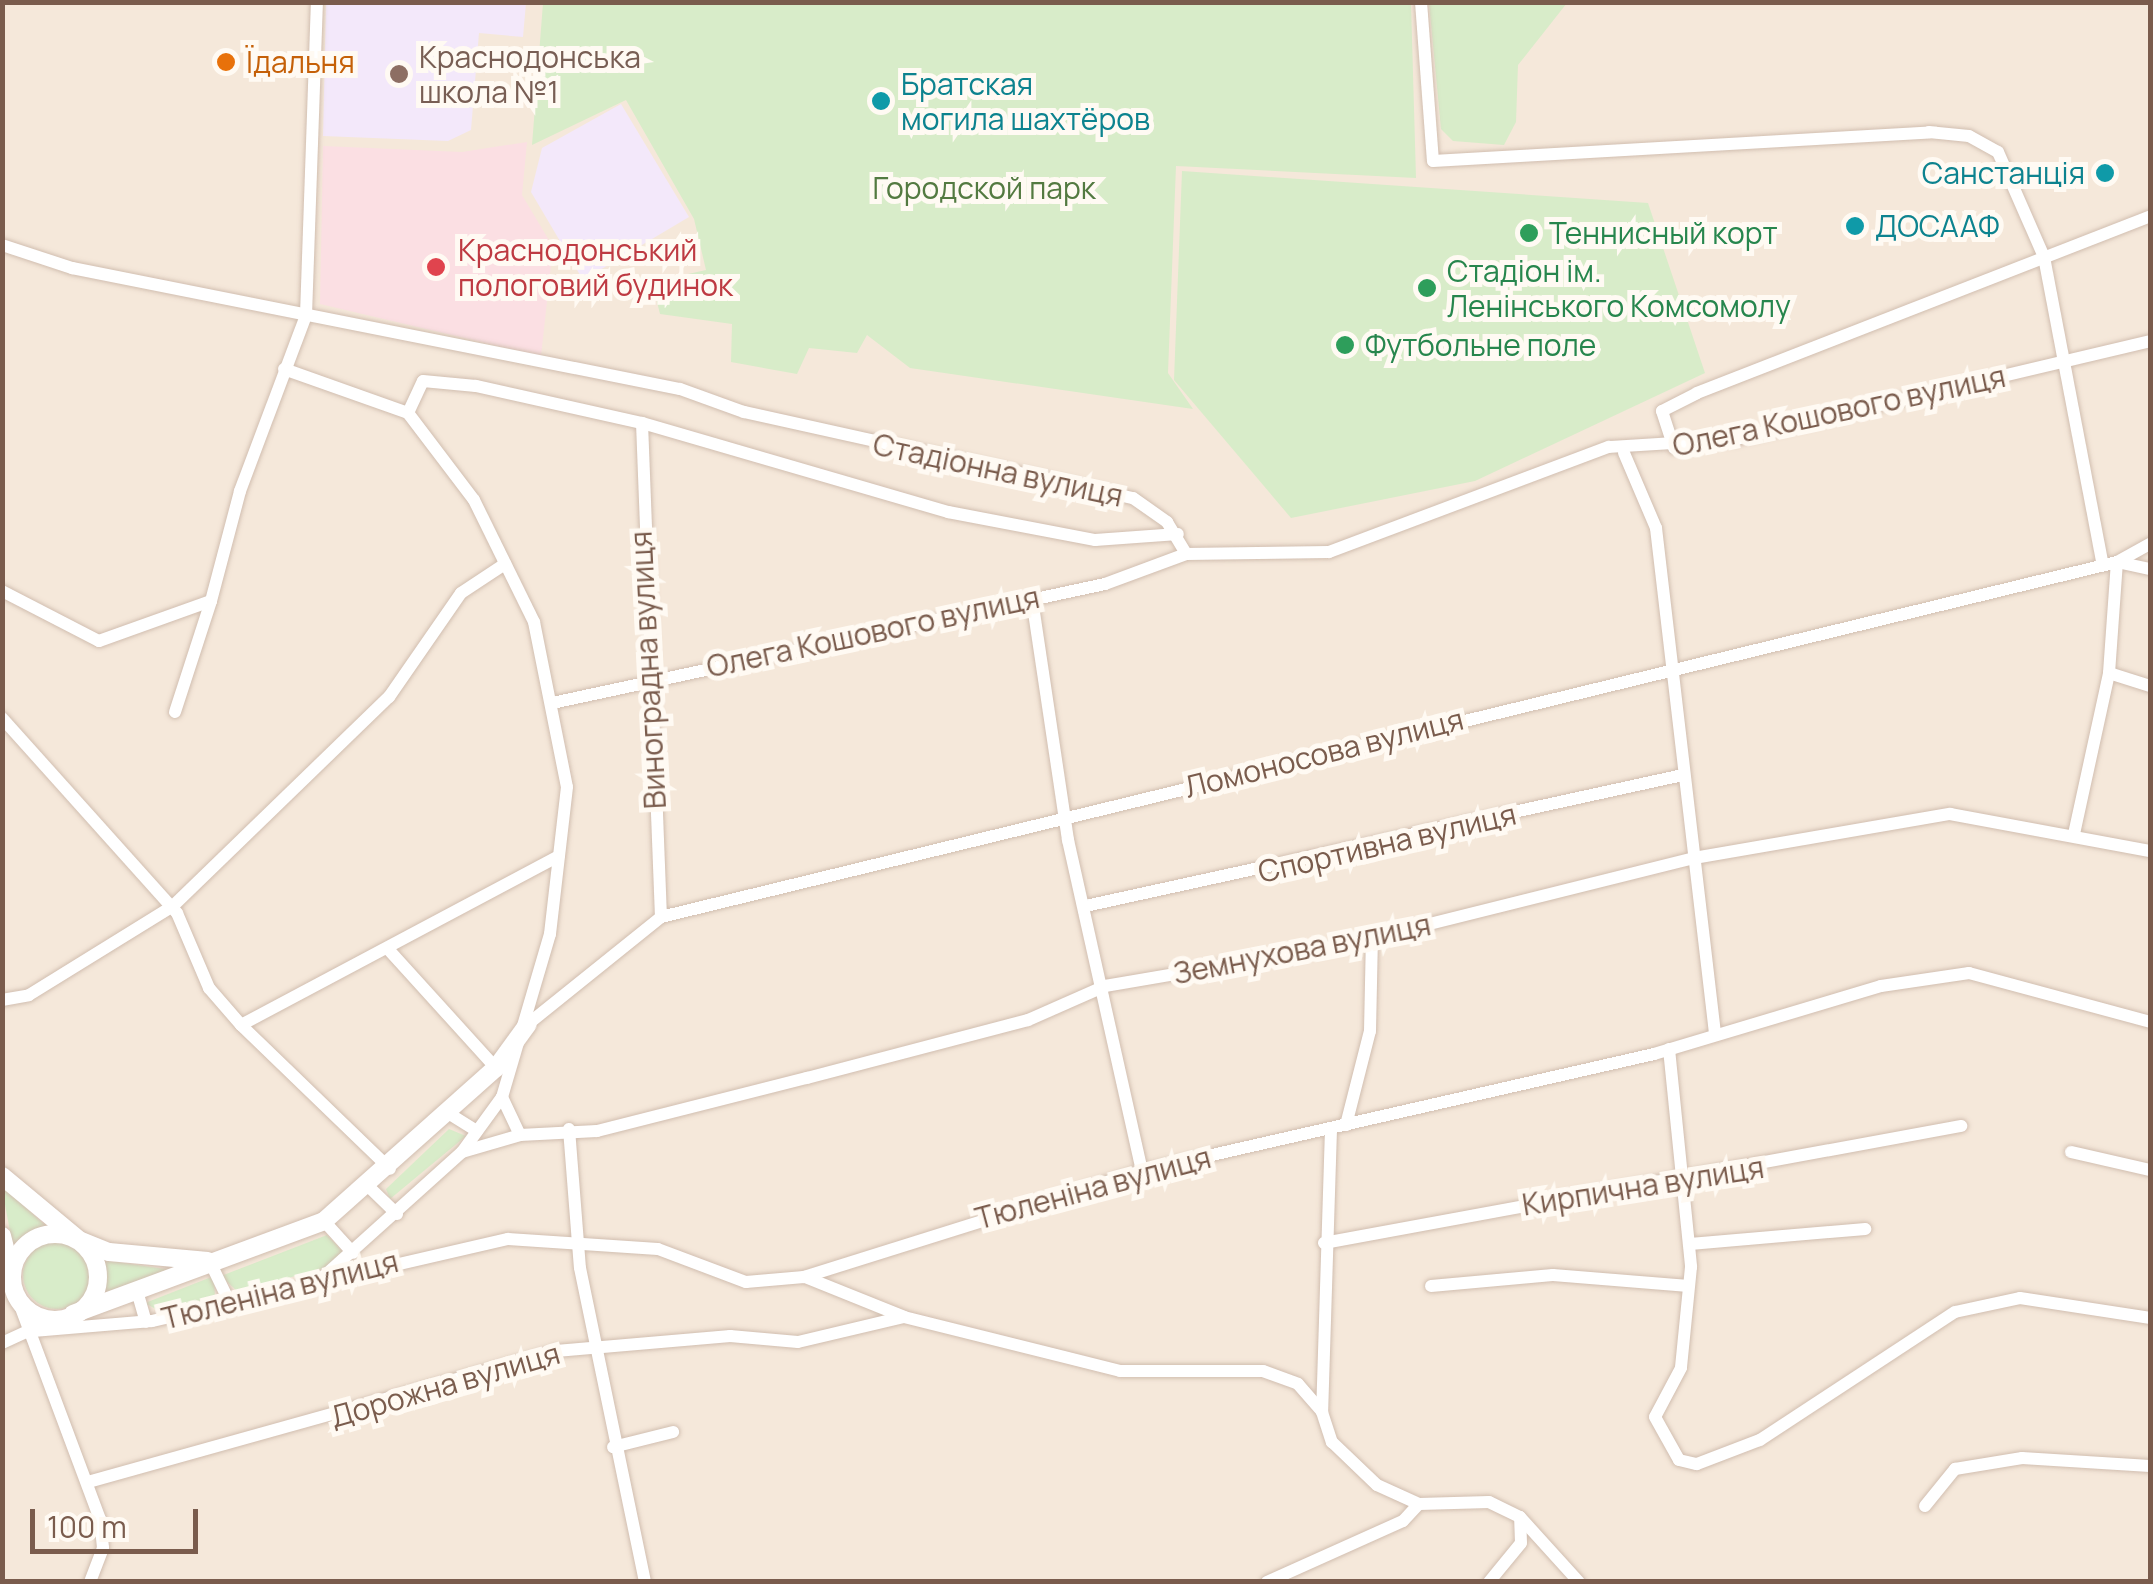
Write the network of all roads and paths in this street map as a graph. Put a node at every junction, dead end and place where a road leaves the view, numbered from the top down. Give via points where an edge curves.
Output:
1 (317, 2) edge
2 (1420, 2) edge
3 (2150, 216) edge
4 (2, 245) edge
5 (2044, 257) junction
6 (306, 315) junction
7 (2150, 342) edge
8 (2065, 362) junction
9 (284, 369) junction
10 (408, 414) junction
11 (642, 423) junction
12 (1674, 448) junction
13 (1624, 452) junction
14 (1178, 534) junction
15 (2150, 544) edge
16 (1186, 554) junction
17 (2102, 561) junction
18 (2118, 562) junction
19 (506, 564) junction
20 (2150, 570) edge
21 (2, 591) edge
22 (1032, 599) junction
23 (211, 601) junction
24 (1668, 666) junction
25 (2109, 673) junction
26 (649, 679) junction
27 (2150, 686) edge
28 (557, 702) junction
29 (175, 712) dead end
30 (2, 718) edge
31 (1683, 776) junction
32 (1066, 818) junction
33 (2074, 834) junction
34 (2150, 851) edge
35 (559, 856) junction
36 (1694, 858) junction
37 (1090, 905) junction
38 (169, 908) junction
39 (661, 917) junction
40 (1372, 938) junction
41 (388, 949) junction
42 (1105, 986) junction
43 (2, 1000) edge
44 (2150, 1022) edge
45 (528, 1024) junction
46 (241, 1026) junction
47 (1716, 1033) junction
48 (1669, 1049) junction
49 (496, 1068) junction
50 (502, 1097) junction
51 (448, 1113) junction
52 (1346, 1126) junction
53 (1961, 1126) dead end
54 (569, 1129) junction
55 (1331, 1129) junction
56 (477, 1131) junction
57 (520, 1135) junction
58 (462, 1152) junction
59 (2071, 1152) dead end
60 (390, 1169) junction
61 (2150, 1170) edge
62 (1142, 1171) junction
63 (2, 1176) edge
64 (1686, 1180) junction
65 (369, 1187) junction
66 (397, 1214) junction
67 (324, 1221) junction
68 (1865, 1229) dead end
69 (2, 1236) edge
70 (79, 1240) junction
71 (580, 1240) junction
72 (1324, 1243) junction
73 (1690, 1244) junction
74 (353, 1253) junction
75 (215, 1262) junction
76 (804, 1277) junction
77 (12, 1278) junction
78 (320, 1280) junction
79 (1431, 1286) dead end
80 (1689, 1286) junction
81 (137, 1292) junction
82 (18, 1300) junction
83 (228, 1301) junction
84 (73, 1314) junction
85 (904, 1318) junction
86 (2150, 1318) edge
87 (52, 1320) junction
88 (146, 1322) junction
89 (34, 1331) junction
90 (2, 1343) edge
91 (598, 1346) junction
92 (1322, 1412) junction
93 (673, 1432) dead end
94 (612, 1447) junction
95 (2150, 1466) edge
96 (88, 1482) junction
97 (1419, 1504) junction
98 (1925, 1506) dead end
99 (1520, 1517) junction
100 (90, 1582) edge
101 (644, 1582) edge
102 (1267, 1582) edge
103 (1489, 1582) edge
104 (1579, 1582) edge

1 - 6 street
2 - 5 street via 1433,161 1969,136 1998,152
3 - 5 street
4 - 6 street, Стадіонна вулиця via 72,268
5 - 8 street
5 - 12 street via 1662,411
6 - 9 street
6 - 14 street, Стадіонна вулиця via 680,388 744,412 1133,498
7 - 8 street, Олега Кошового вулиця
8 - 12 street, Олега Кошового вулиця
8 - 17 street
9 - 10 street
9 - 23 street
10 - 11 street, Стадіонна вулиця via 428,379
10 - 19 street via 474,500
11 - 14 street, Стадіонна вулиця via 948,512 1094,540
11 - 26 street, Виноградна вулиця
12 - 13 street, Олега Кошового вулиця
13 - 16 street, Олега Кошового вулиця via 1609,448 1554,466 1329,552
13 - 24 street via 1656,528
14 - 16 street
15 - 18 street
16 - 22 street, Олега Кошового вулиця
17 - 18 street, Ломоносова вулиця
17 - 24 street, Ломоносова вулиця
18 - 20 street, Ломоносова вулиця
18 - 25 street
19 - 28 street
19 - 38 street via 460,593 389,696 297,794 234,840
21 - 23 street via 100,642
22 - 26 street, Олега Кошового вулиця
22 - 32 street
23 - 29 street
24 - 31 street
24 - 32 street, Ломоносова вулиця
25 - 27 street
25 - 33 street
26 - 28 street, Олега Кошового вулиця
26 - 39 street, Виноградна вулиця
28 - 35 street via 566,787
30 - 38 street
31 - 36 street
31 - 37 street, Спортивна вулиця
32 - 37 street
32 - 39 street, Ломоносова вулиця
33 - 34 street, Земнухова вулиця
33 - 36 street, Земнухова вулиця via 1950,814
35 - 41 street
35 - 45 street
36 - 40 street, Земнухова вулиця
36 - 47 street
37 - 42 street
38 - 43 street via 28,995
38 - 46 street via 209,988
39 - 45 street, Ломоносова вулиця
40 - 42 street, Земнухова вулиця
40 - 52 street via 1370,1031
41 - 46 street
41 - 49 street
42 - 54 street, Земнухова вулиця via 1028,1020 597,1131
42 - 62 street
44 - 47 street, Тюленіна вулиця via 1970,973 1881,986
45 - 49 street
45 - 50 street
46 - 60 street
47 - 48 street, Тюленіна вулиця
48 - 52 street, Тюленіна вулиця
48 - 64 street
49 - 51 street
50 - 56 street
50 - 57 street
51 - 56 street
51 - 60 street
52 - 55 street, Тюленіна вулиця
53 - 64 street, Кирпична вулиця
54 - 57 street, Земнухова вулиця
54 - 71 street
55 - 62 street, Тюленіна вулиця
55 - 72 street
56 - 58 street
57 - 58 street, Земнухова вулиця
58 - 66 street
59 - 61 street
60 - 65 street
62 - 76 street, Тюленіна вулиця
63 - 70 street
64 - 72 street, Кирпична вулиця
64 - 73 street
65 - 66 street
65 - 67 street
66 - 74 street
67 - 74 street
67 - 75 street
68 - 73 street
69 - 77 street
70 - 75 street via 166,1261
70 - 77 street via 30,1242
70 - 84 street via 95,1259 98,1284
71 - 76 street, Тюленіна вулиця via 658,1248 746,1282
71 - 78 street, Тюленіна вулиця via 508,1239
71 - 91 street
72 - 92 street
73 - 80 street
74 - 78 street
75 - 81 street
75 - 83 street
76 - 85 street
77 - 82 street
78 - 83 street, Тюленіна вулиця
79 - 80 street via 1553,1275
80 - 86 street via 1680,1368 1655,1418 1678,1460 1697,1464 1760,1440 1955,1312 2020,1298
81 - 84 street
81 - 88 street
82 - 87 street
82 - 89 street
83 - 88 street, Тюленіна вулиця
84 - 87 street
85 - 91 street, Дорожна вулиця via 798,1342 730,1336
85 - 92 street, Дорожна вулиця via 1120,1370 1263,1371 1298,1384
87 - 89 street
88 - 89 street, Тюленіна вулиця
89 - 90 street
89 - 96 street
91 - 94 street
91 - 96 street, Дорожна вулиця
92 - 97 street via 1347,1463
93 - 94 street
94 - 101 street
95 - 98 street via 2022,1458 1955,1469
96 - 100 street via 100,1564
97 - 99 street via 1489,1502
97 - 102 street via 1403,1521
99 - 103 street via 1521,1543
99 - 104 street

